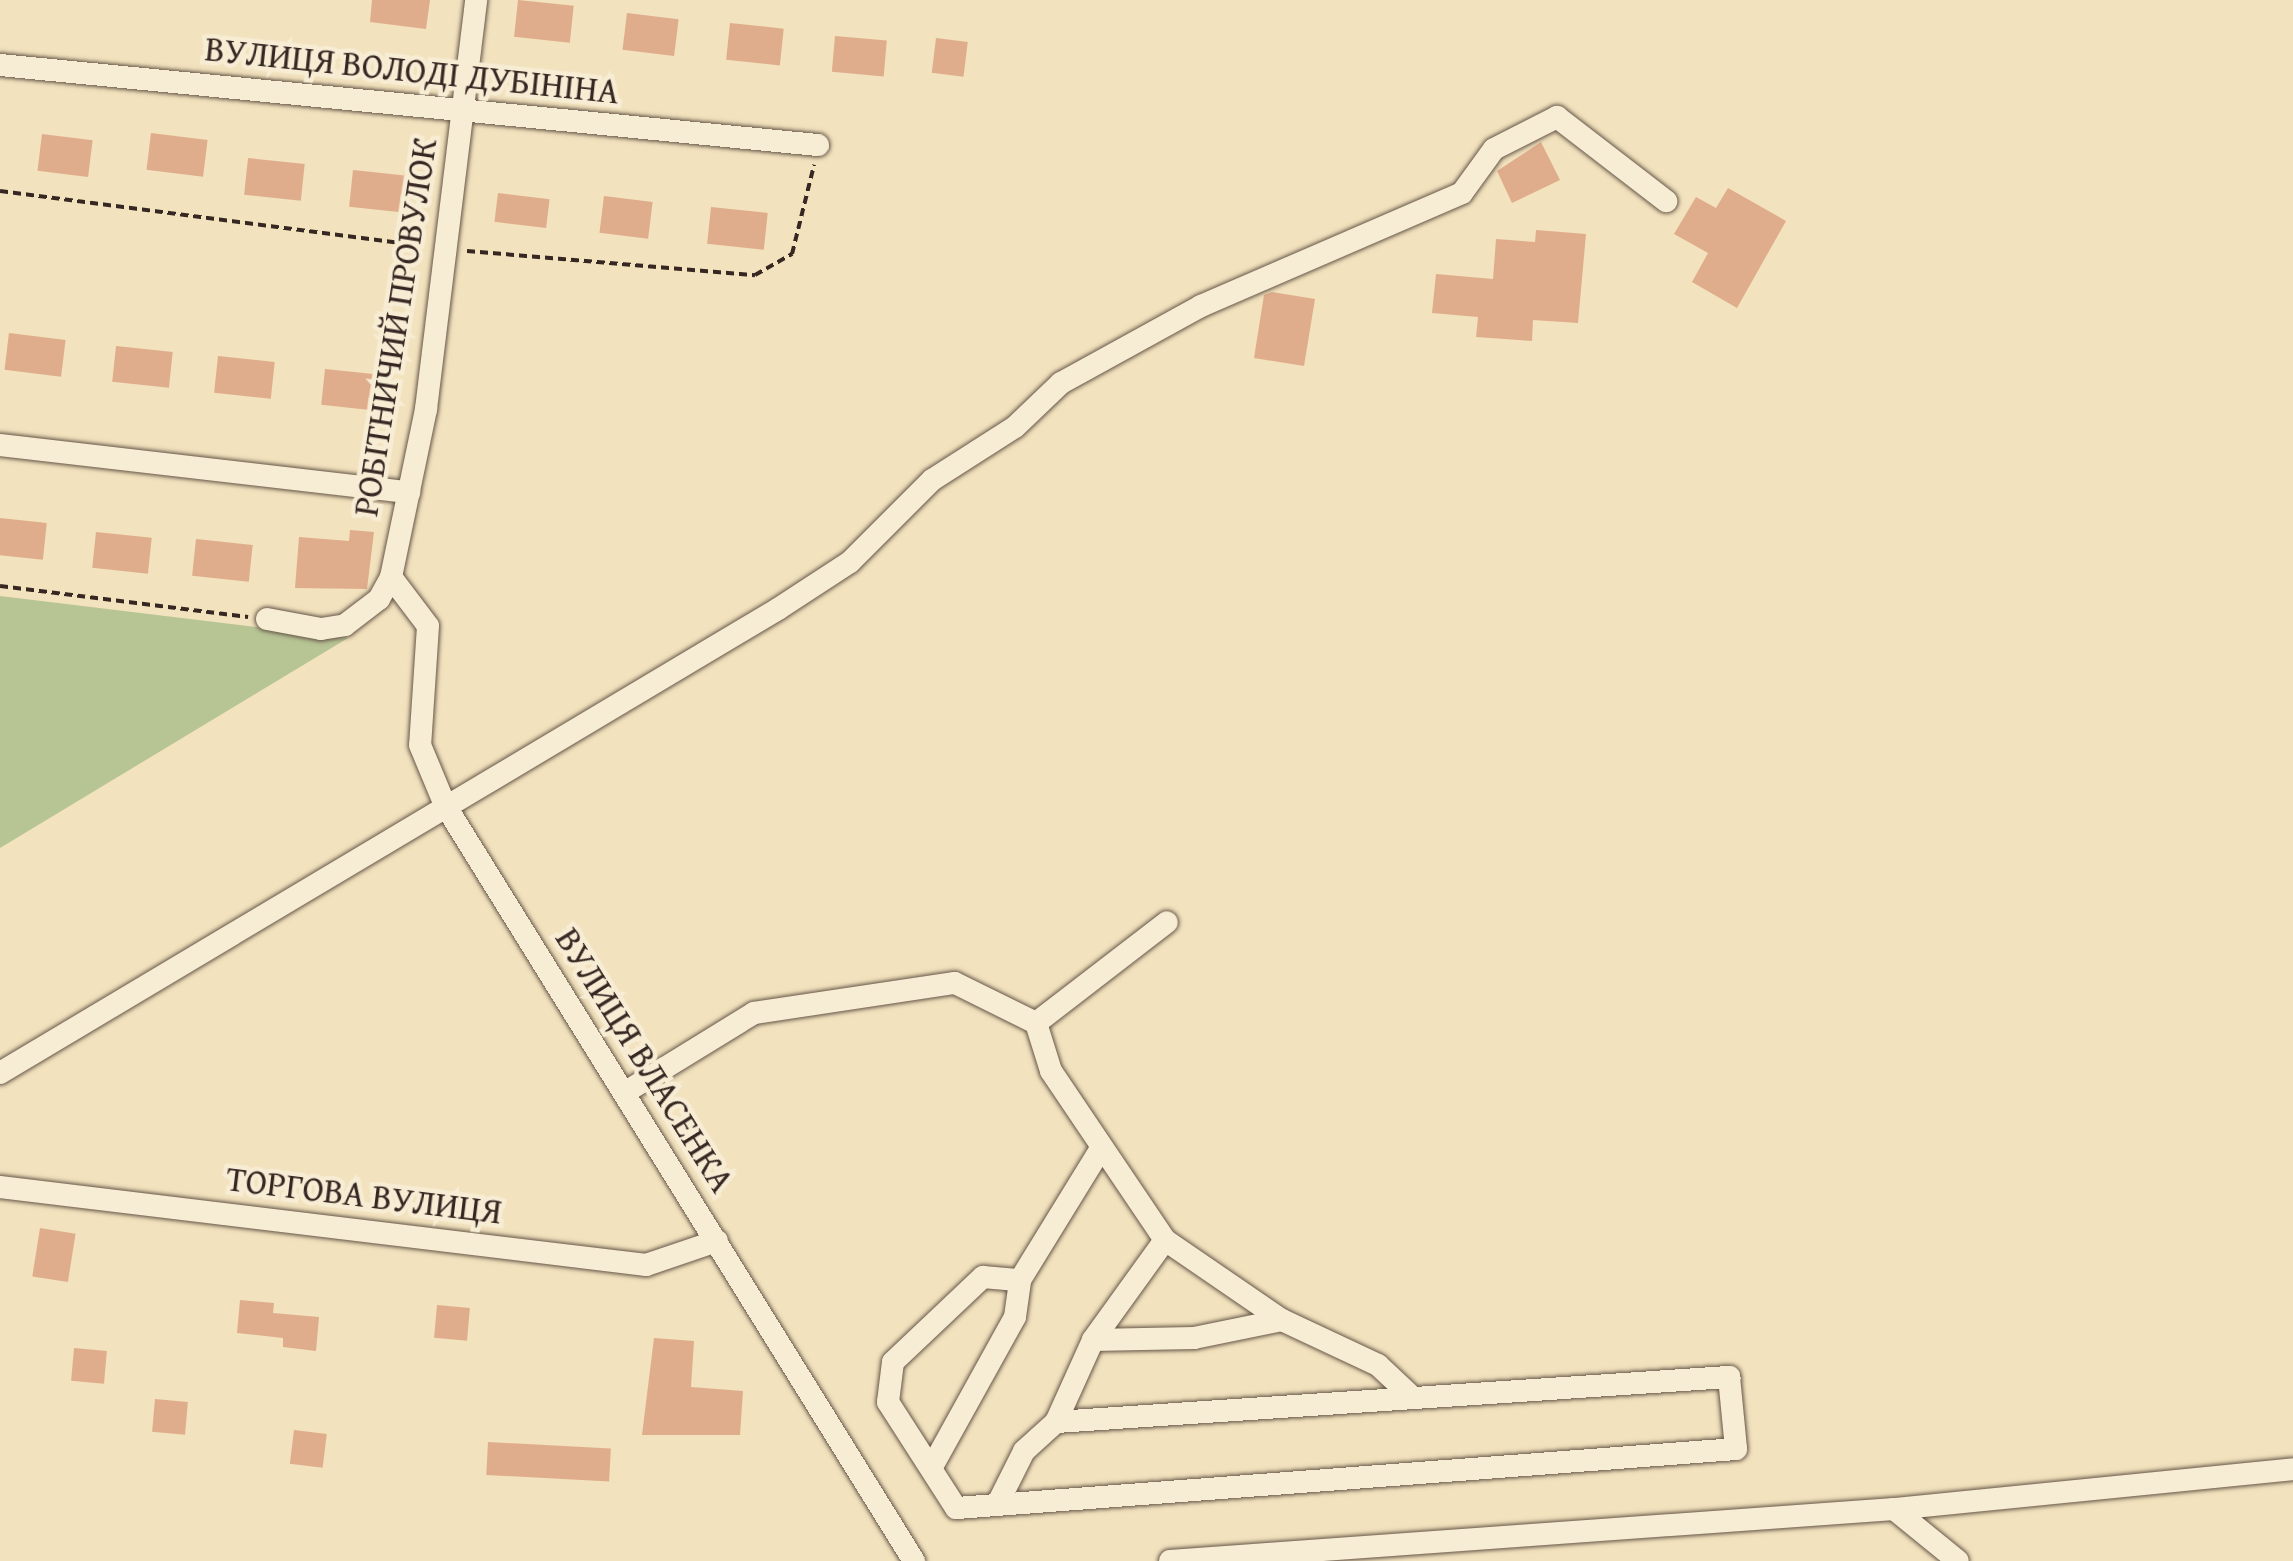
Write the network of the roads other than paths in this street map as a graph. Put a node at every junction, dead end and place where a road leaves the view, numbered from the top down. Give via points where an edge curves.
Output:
1 (476, 0) edge
2 (0, 66) edge
3 (463, 109) junction
4 (818, 145) dead end
5 (1666, 201) dead end
6 (0, 445) edge
7 (409, 492) junction
8 (390, 577) junction
9 (268, 619) road end
10 (446, 805) junction
11 (1167, 922) dead end
12 (1036, 1023) junction
13 (0, 1073) edge
14 (624, 1093) junction
15 (1100, 1150) junction
16 (0, 1187) edge
17 (1165, 1240) junction
18 (717, 1241) junction
19 (1020, 1280) junction
20 (1282, 1320) junction
21 (1093, 1340) junction
22 (1409, 1394) junction
23 (1056, 1422) junction
24 (933, 1465) junction
25 (2293, 1469) edge
26 (996, 1505) junction
27 (1894, 1510) junction
28 (1455, 1541) junction
29 (1226, 1559) edge
30 (914, 1561) edge
31 (1170, 1561) edge
32 (1471, 1561) edge
33 (1958, 1561) edge

1 - 3 street, РОБІТНИЧИЙ ПРОВУЛОК
2 - 3 street, ВУЛИЦЯ ВОЛОДІ ДУБІНІНА
3 - 4 street, ВУЛИЦЯ ВОЛОДІ ДУБІНІНА
3 - 7 street, РОБІТНИЧИЙ ПРОВУЛОК via 426,410
5 - 10 street via 1556,118 1494,149 1462,193 1201,306 1062,383 1015,427 932,480 850,562
6 - 7 street
7 - 8 street, РОБІТНИЧИЙ ПРОВУЛОК
8 - 9 street, РОБІТНИЧИЙ ПРОВУЛОК via 380,599 344,625 320,629
8 - 10 street, ВУЛИЦЯ ВЛАСЕНКА via 428,626 420,746
10 - 13 street
10 - 14 street, ВУЛИЦЯ ВЛАСЕНКА
11 - 12 street
12 - 14 street via 955,983 754,1013
12 - 15 street via 1051,1071
14 - 18 street, ВУЛИЦЯ ВЛАСЕНКА
15 - 17 street
15 - 19 street
16 - 18 street, ТОРГОВА ВУЛИЦЯ via 646,1265
17 - 20 street
17 - 21 street
18 - 30 street, ВУЛИЦЯ ВЛАСЕНКА
19 - 24 street via 1015,1317
19 - 24 street via 983,1277 893,1362 888,1402
20 - 21 street via 1194,1338
20 - 22 street via 1378,1365
21 - 23 street
22 - 23 street
22 - 26 street via 1730,1377 1736,1449
23 - 26 street via 1024,1451
24 - 26 street via 956,1508
25 - 27 street
27 - 28 street
27 - 33 street
28 - 29 street
28 - 32 street
29 - 31 street

